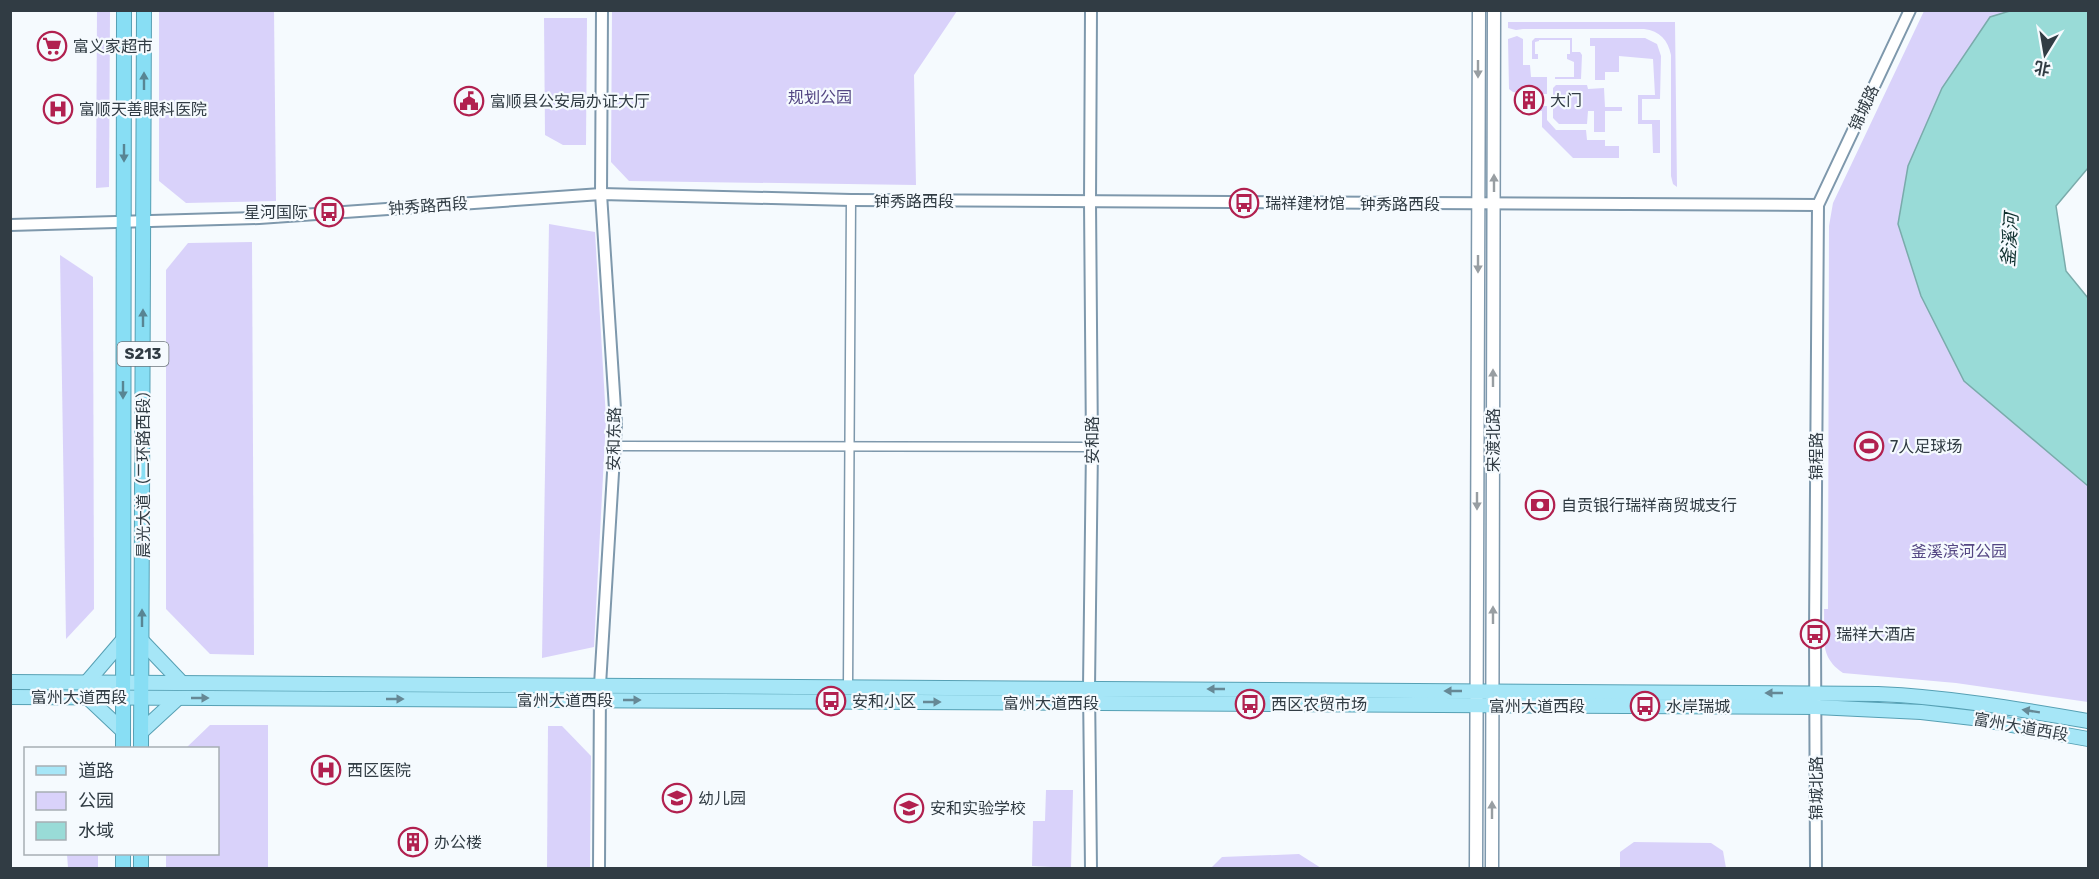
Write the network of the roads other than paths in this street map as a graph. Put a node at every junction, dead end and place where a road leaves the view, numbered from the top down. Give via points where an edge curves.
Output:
1 (124, 10) edge
2 (144, 10) edge
3 (602, 10) edge
4 (1091, 10) edge
5 (1479, 10) edge
6 (1494, 10) edge
7 (1910, 10) edge
8 (601, 194) junction
9 (851, 200) junction
10 (1090, 202) junction
11 (1494, 204) junction
12 (1478, 205) junction
13 (1818, 205) junction
14 (143, 222) junction
15 (124, 223) junction
16 (10, 225) edge
17 (615, 446) junction
18 (849, 446) junction
19 (1092, 447) junction
20 (123, 640) junction
21 (142, 641) junction
22 (10, 682) edge
23 (87, 682) junction
24 (123, 682) junction
25 (142, 682) junction
26 (182, 683) junction
27 (600, 685) junction
28 (848, 687) junction
29 (1089, 688) junction
30 (1477, 691) junction
31 (1492, 691) junction
32 (1816, 693) junction
33 (10, 697) edge
34 (87, 697) junction
35 (123, 697) junction
36 (142, 698) junction
37 (178, 698) junction
38 (600, 700) junction
39 (1089, 703) junction
40 (1477, 705) junction
41 (1493, 705) junction
42 (1816, 707) junction
43 (2088, 721) edge
44 (123, 731) junction
45 (141, 732) junction
46 (2088, 739) edge
47 (123, 747) edge
48 (141, 747) edge
49 (599, 868) edge
50 (1091, 868) edge
51 (1476, 868) edge
52 (1492, 868) edge
53 (1816, 868) edge

1 -> 15 highway, 晨光大道（二环路西段） / S213
14 -> 2 highway, 晨光大道（二环路西段） / S213
3 - 8 street, 安和东路
4 - 10 street, 安和路
5 -> 12 main road, 宋渡北路
11 -> 6 main road, 宋渡北路
7 - 13 street, 锦城路
8 - 9 street, 钟秀路西段
8 - 14 street, 钟秀路西段 via 259,218
8 - 17 street, 安和东路
9 - 10 street, 钟秀路西段
9 - 18 street
10 - 12 street, 钟秀路西段
10 - 19 street, 安和路
11 - 12 street, 钟秀路西段
11 - 13 street, 钟秀路西段
31 -> 11 main road, 宋渡北路
12 -> 30 main road, 宋渡北路
13 - 32 street, 锦程路
14 - 15 street, 钟秀路西段
21 -> 14 highway, 晨光大道（二环路西段） / S213
15 - 16 street, 钟秀路西段
15 -> 20 highway, 晨光大道（二环路西段） / S213
17 - 18 street
17 - 27 street, 安和东路
18 - 19 street
18 - 28 street
19 - 29 street, 安和路
20 - 23 main road
20 - 24 highway, 晨光大道（二环路西段） / S213
21 - 25 highway, 晨光大道（二环路西段） / S213
21 - 26 main road
22 - 23 main road, 富州大道西段
23 - 24 main road, 富州大道西段
24 - 25 main road, 富州大道西段
24 - 35 highway, 晨光大道（二环路西段）
25 - 26 main road, 富州大道西段
25 - 36 highway, 晨光大道（二环路西段） / S213
26 - 27 main road, 富州大道西段
27 - 28 main road, 富州大道西段
27 - 38 street, 安和东路
28 - 29 main road, 富州大道西段
30 -> 29 main road, 富州大道西段
29 - 39 street, 安和路
30 - 31 main road, 富州大道西段
30 - 40 main road, 宋渡北路
32 -> 31 main road, 富州大道西段
31 - 41 main road, 宋渡北路
32 - 42 street, 锦程路
43 -> 32 main road, 富州大道西段 via 1921,696
33 - 34 main road, 富州大道西段
34 - 35 main road, 富州大道西段
34 - 44 main road
35 - 36 main road, 富州大道西段
35 - 44 highway, 晨光大道（二环路西段）
36 - 37 main road, 富州大道西段
36 - 45 highway, 晨光大道（二环路西段）
37 -> 38 main road, 富州大道西段
37 - 45 main road
38 -> 39 main road, 富州大道西段
38 - 49 street, 安和东路
39 - 40 main road, 富州大道西段
39 - 50 street, 安和路
40 - 41 main road, 富州大道西段
40 - 51 main road, 宋渡北路
41 - 42 main road, 富州大道西段
52 -> 41 main road, 宋渡北路
42 - 46 main road, 富州大道西段 via 1942,715
42 - 53 street, 锦城北路
44 - 47 highway, 晨光大道（二环路西段）
45 - 48 highway, 晨光大道（二环路西段）

